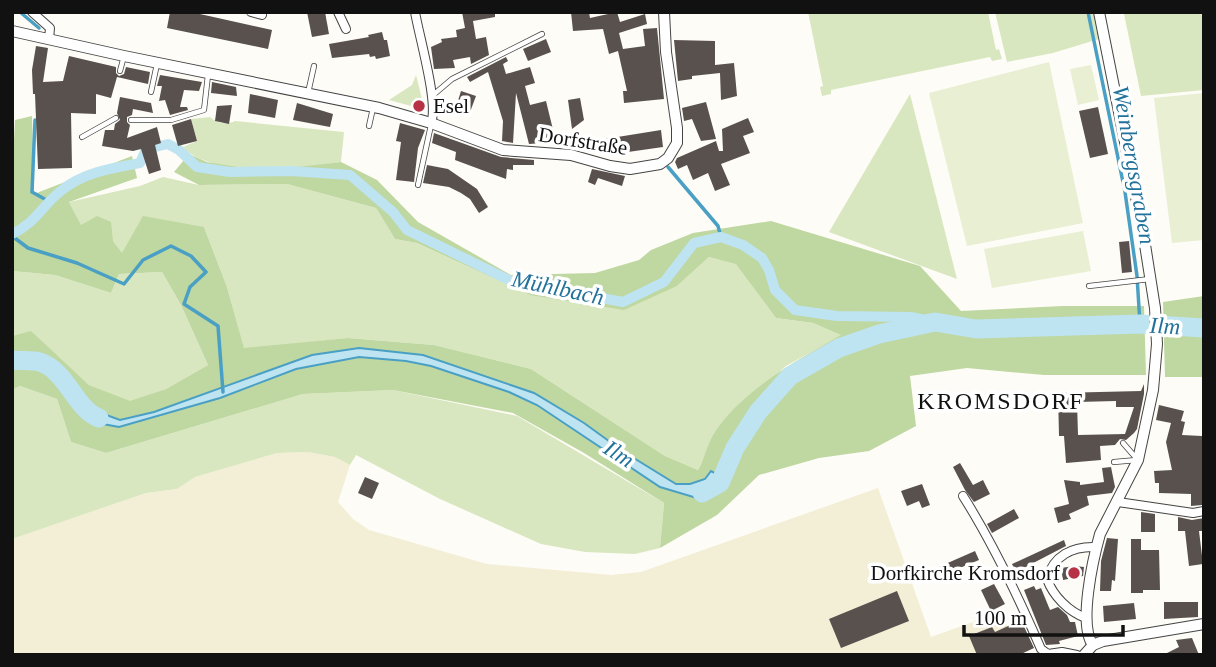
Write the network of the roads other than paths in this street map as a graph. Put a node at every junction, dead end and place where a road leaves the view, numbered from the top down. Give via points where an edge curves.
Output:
1 (32, 12) edge
2 (251, 12) edge
3 (338, 12) edge
4 (415, 12) edge
5 (664, 12) edge
6 (1099, 12) edge
7 (261, 15) dead end
8 (346, 29) dead end
9 (12, 31) edge
10 (541, 34) dead end
11 (49, 39) junction
12 (124, 56) junction
13 (157, 63) junction
14 (314, 66) dead end
15 (120, 71) dead end
16 (208, 74) junction
17 (151, 92) dead end
18 (308, 94) junction
19 (432, 97) junction
20 (374, 107) junction
21 (116, 118) dead end
22 (131, 120) dead end
23 (431, 123) junction
24 (369, 126) dead end
25 (82, 137) dead end
26 (418, 185) dead end
27 (1147, 279) junction
28 (1089, 286) dead end
29 (1123, 443) dead end
30 (1138, 460) junction
31 (1114, 462) dead end
32 (963, 496) dead end
33 (1118, 502) junction
34 (1204, 511) edge
35 (1096, 547) junction
36 (1086, 618) junction
37 (1204, 624) edge
38 (1095, 650) edge
39 (1077, 655) edge
40 (1084, 655) edge

1 - 11 street via 50,28
2 - 7 street
3 - 8 street
4 - 19 street
5 - 23 street, Dorfstraße via 677,143 660,163 630,169 554,153 503,150
6 - 27 street via 1128,150
9 - 11 street, Dorfstraße
10 - 19 lane via 452,79
11 - 12 street, Dorfstraße
12 - 13 street, Dorfstraße
12 - 15 lane
13 - 16 street, Dorfstraße
13 - 17 lane
14 - 18 lane
16 - 18 street, Dorfstraße
16 - 22 lane via 204,110 171,120
18 - 20 street, Dorfstraße
19 - 23 street
20 - 23 street, Dorfstraße
20 - 24 lane
21 - 25 lane
23 - 26 lane
27 - 28 lane
27 - 30 street via 1157,344
29 - 30 lane
30 - 31 lane
30 - 33 street
32 - 39 street via 1012,583 1041,649 1048,654
33 - 34 street
33 - 35 street
35 - 36 street
35 - 36 street via 1062,555 1051,565 1047,579 1058,598
36 - 38 street
37 - 38 street via 1120,637
38 - 40 street

